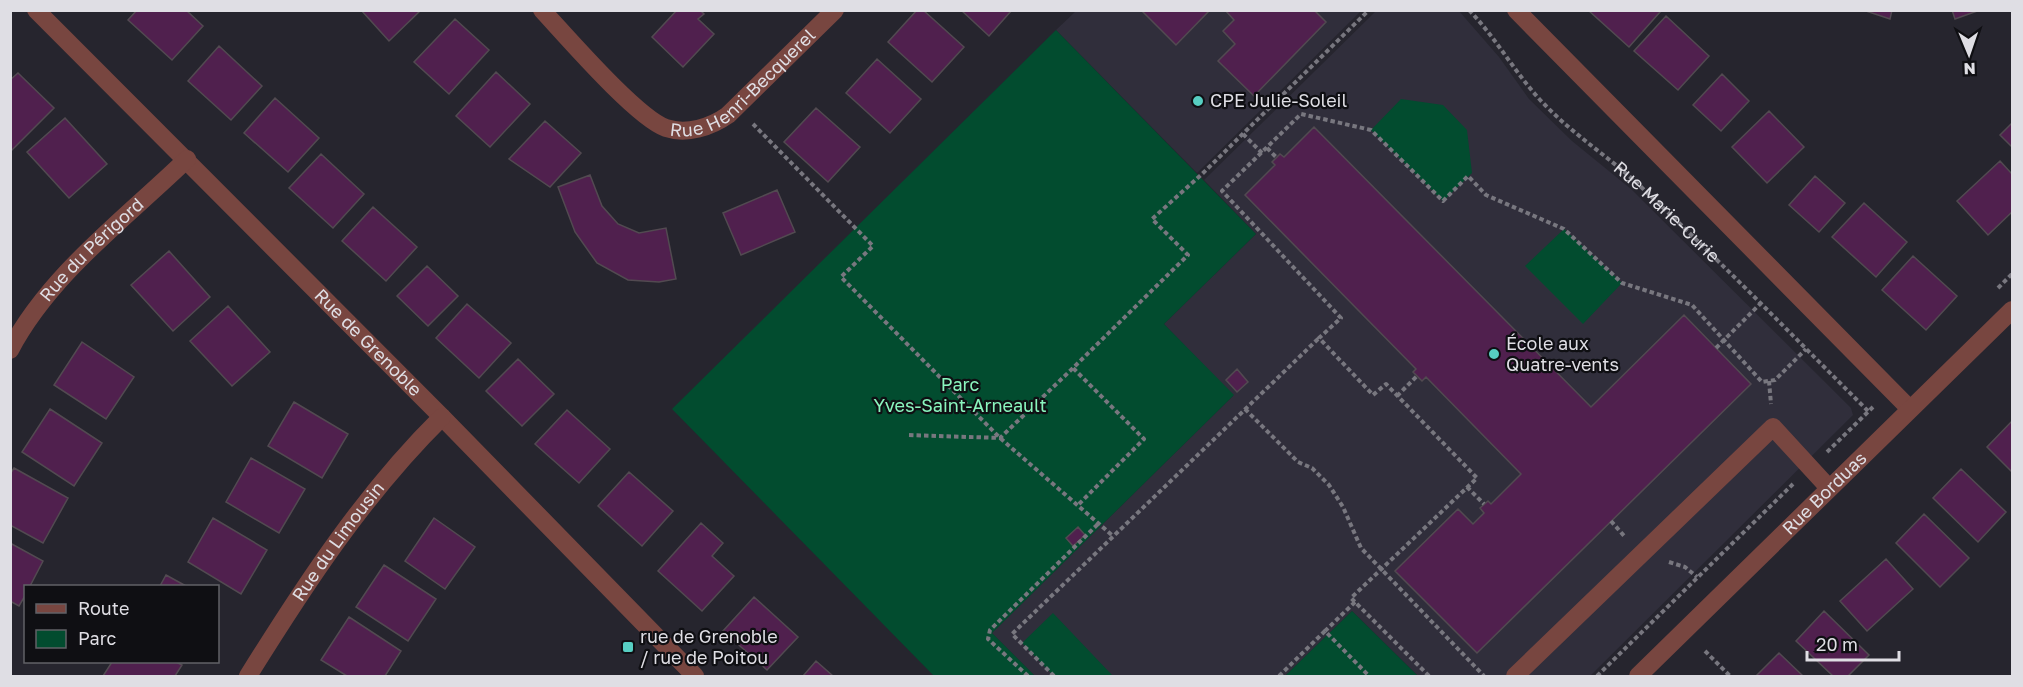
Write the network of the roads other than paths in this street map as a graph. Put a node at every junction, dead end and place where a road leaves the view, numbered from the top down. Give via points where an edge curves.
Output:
1 (36, 10) edge
2 (542, 10) edge
3 (835, 10) edge
4 (1516, 10) edge
5 (187, 159) junction
6 (2013, 310) edge
7 (10, 350) edge
8 (1910, 409) junction
9 (442, 417) junction
10 (1829, 488) junction
11 (685, 673) edge
12 (249, 676) edge
13 (1515, 676) edge
14 (1638, 676) edge

1 - 5 street, Rue de Grenoble
2 - 3 street, Rue Henri-Becquerel via 641,112 667,128 683,131 716,124 728,115
4 - 8 street, Rue Marie-Curie
5 - 7 street, Rue du Périgord via 56,284 33,311
5 - 9 street, Rue de Grenoble
6 - 8 street, Rue Borduas
8 - 10 street, Rue Borduas
9 - 11 street, Rue de Grenoble
9 - 12 street, Rue du Limousin via 376,488
10 - 13 street via 1773,426
10 - 14 street, Rue Borduas

